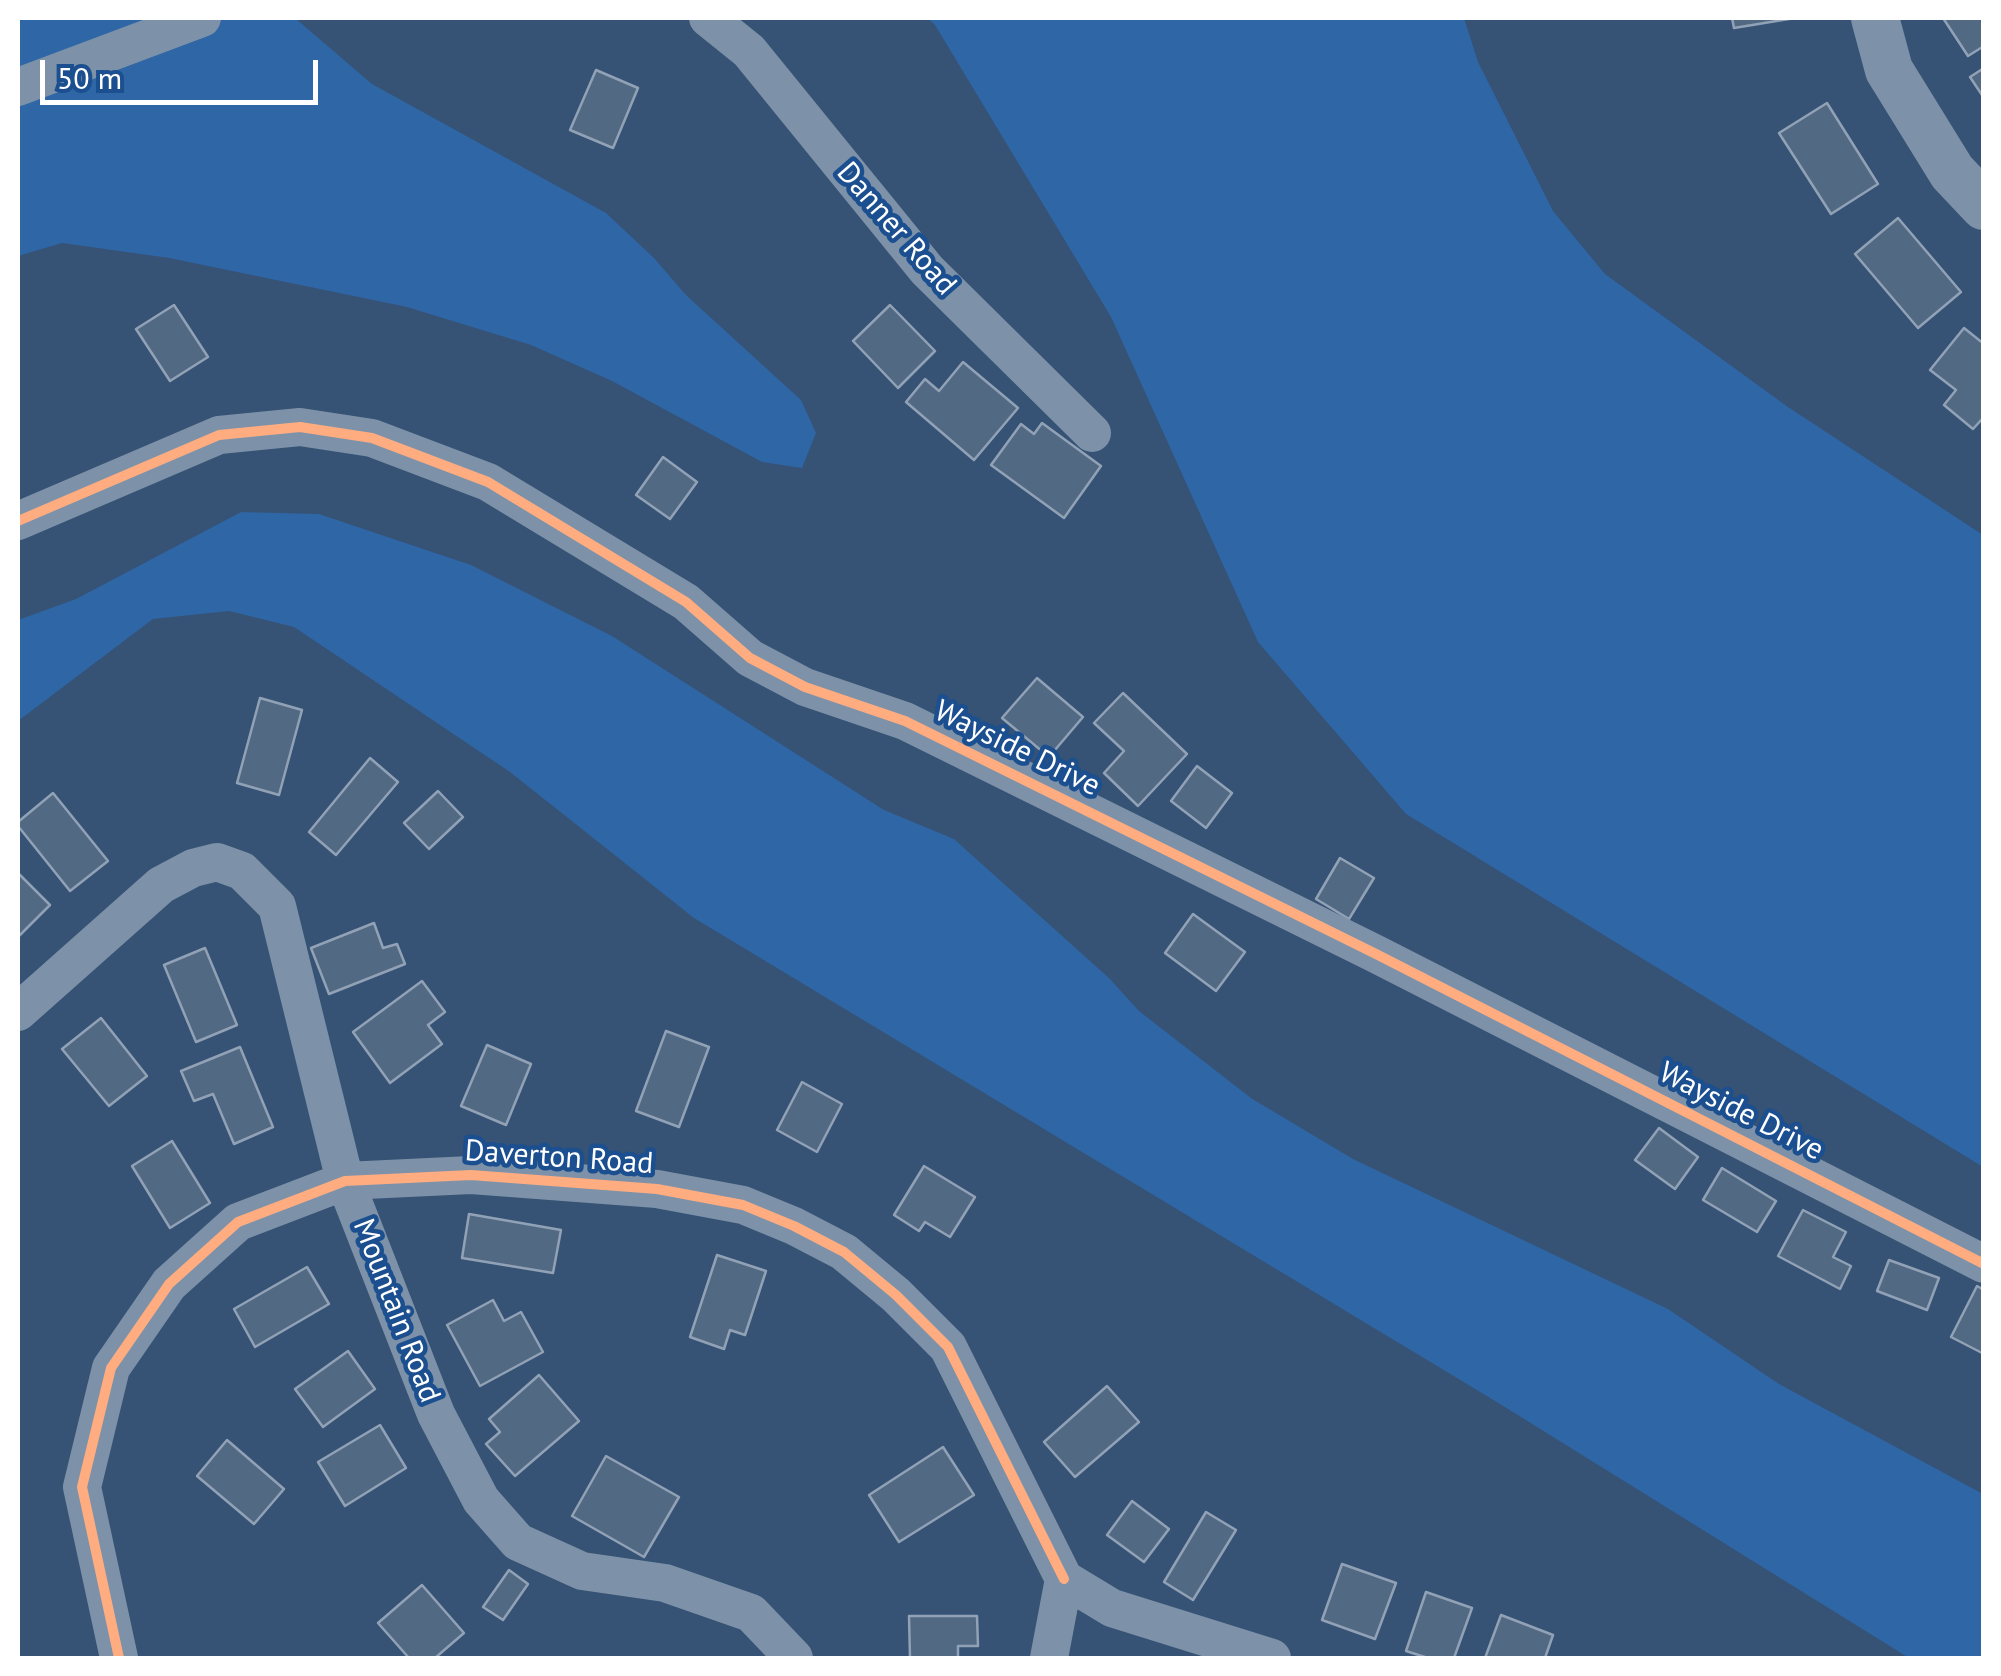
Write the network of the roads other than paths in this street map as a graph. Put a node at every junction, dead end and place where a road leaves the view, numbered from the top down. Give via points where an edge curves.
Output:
1 (202, 18) edge
2 (708, 18) edge
3 (1875, 18) edge
4 (18, 87) edge
5 (1984, 206) edge
6 (1092, 433) dead end
7 (18, 521) edge
8 (18, 1012) edge
9 (345, 1181) junction
10 (1984, 1264) edge
11 (1064, 1579) junction
12 (119, 1658) edge
13 (794, 1658) edge
14 (1049, 1658) edge
15 (1272, 1658) edge

1 - 4 street
2 - 6 street, Danner Road via 749,51 927,270
3 - 5 street via 1889,70 1952,172
7 - 10 street, Wayside Drive via 219,436 300,427 372,438 488,482 686,602 750,658 805,687 922,730
8 - 9 street, Mountain Road via 161,884 218,862 242,871 277,906
9 - 11 street, Daverton Road via 471,1175 658,1189 742,1204 844,1252 948,1348
9 - 12 street, Daverton Road via 238,1222 170,1284 111,1368 82,1487
9 - 13 street, Mountain Road via 436,1414 481,1500 518,1542 582,1571 665,1583 751,1613
11 - 14 street
11 - 15 street via 1112,1608

